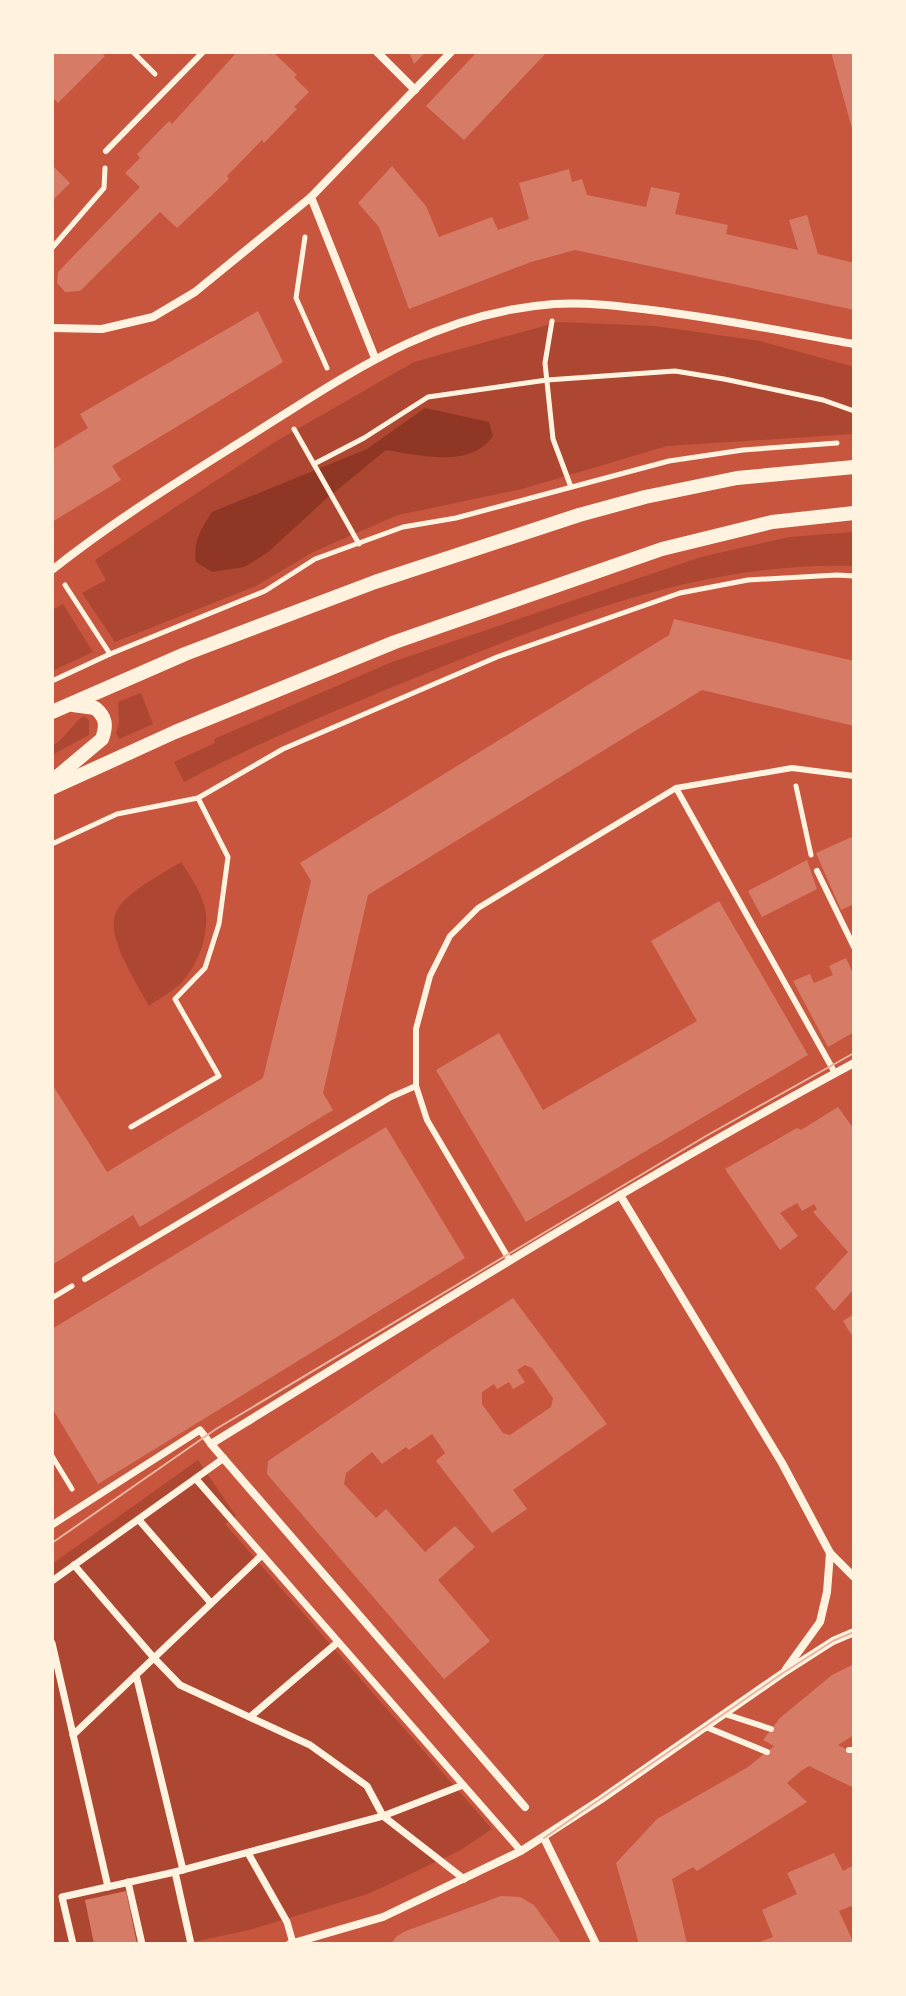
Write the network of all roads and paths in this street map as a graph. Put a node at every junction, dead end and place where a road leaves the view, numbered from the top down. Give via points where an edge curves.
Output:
1 (133, 52) edge
2 (203, 52) edge
3 (377, 52) edge
4 (451, 52) edge
5 (167, 86) junction
6 (415, 90) junction
7 (106, 151) joint
8 (311, 197) junction
9 (52, 248) edge
10 (555, 304) junction
11 (52, 328) edge
12 (854, 344) edge
13 (375, 358) junction
14 (547, 380) junction
15 (334, 383) junction
16 (854, 411) edge
17 (300, 440) dead end
18 (314, 464) junction
19 (854, 467) edge
20 (571, 487) dead end
21 (854, 513) edge
22 (359, 544) dead end
23 (53, 570) edge
24 (854, 576) edge
25 (110, 654) dead end
26 (58, 709) edge
27 (792, 768) junction
28 (854, 776) edge
29 (52, 781) edge
30 (52, 788) edge
31 (676, 788) junction
32 (198, 798) junction
33 (52, 844) edge
34 (812, 857) dead end
35 (817, 871) dead end
36 (854, 947) edge
37 (854, 1063) edge
38 (835, 1073) junction
39 (416, 1086) junction
40 (131, 1127) dead end
41 (620, 1195) junction
42 (510, 1261) junction
43 (85, 1279) dead end
44 (211, 1444) junction
45 (52, 1456) edge
46 (224, 1458) junction
47 (196, 1479) junction
48 (82, 1506) junction
49 (139, 1520) junction
50 (52, 1525) edge
51 (830, 1553) junction
52 (262, 1555) junction
53 (74, 1565) junction
54 (854, 1577) edge
55 (52, 1581) edge
56 (211, 1603) junction
57 (854, 1632) edge
58 (338, 1642) junction
59 (52, 1643) edge
60 (154, 1658) junction
61 (783, 1673) junction
62 (136, 1675) junction
63 (725, 1714) junction
64 (250, 1717) junction
65 (706, 1727) junction
66 (771, 1729) dead end
67 (73, 1735) junction
68 (767, 1752) dead end
69 (463, 1785) junction
70 (525, 1807) dead end
71 (383, 1816) junction
72 (544, 1838) junction
73 (521, 1851) junction
74 (248, 1853) junction
75 (179, 1871) junction
76 (464, 1879) junction
77 (128, 1882) junction
78 (108, 1887) junction
79 (71, 1943) edge
80 (142, 1944) edge
81 (191, 1944) edge
82 (292, 1944) edge
83 (596, 1944) edge

1 - 5 path
2 - 5 lane
3 - 6 street
4 - 6 street
5 - 7 lane
6 - 8 street
7 - 9 path via 104,188
8 - 11 street via 195,292 153,317 102,329
8 - 13 street
8 - 15 path via 296,298
10 - 12 street via 688,315
10 - 13 street via 438,328
10 - 14 path
13 - 15 street
14 - 16 path via 675,371
14 - 18 path via 428,397
14 - 20 path via 553,439
15 - 23 street via 121,517
17 - 18 path
18 - 22 path
19 - 26 street via 737,478 579,515 375,582
21 - 30 street via 772,522 662,549 395,642
23 - 25 path
24 - 32 path via 748,580 680,593 497,657 283,749
26 - 29 street via 95,708 106,729 102,739
27 - 28 lane
27 - 31 lane
27 - 34 path
31 - 38 lane
31 - 39 lane via 478,908 450,936 430,976 416,1029
32 - 33 path via 117,814
32 - 40 path via 228,857 219,924 205,968 175,999 219,1076
35 - 36 lane
37 - 38 street
38 - 41 street
39 - 42 lane via 427,1120
39 - 43 lane
41 - 42 street
41 - 51 street via 782,1463
42 - 44 street
44 - 46 street
44 - 48 street via 200,1430
45 - 48 path
46 - 47 street
46 - 70 street
47 - 49 street
47 - 52 street
48 - 50 street
49 - 53 street
49 - 56 street
51 - 54 street
51 - 61 street via 820,1622
52 - 56 street
52 - 58 street
53 - 55 street
53 - 60 street
56 - 60 street
57 - 61 street
58 - 64 street
58 - 69 street
59 - 67 street
60 - 62 street
60 - 64 street via 180,1685
61 - 63 street
62 - 67 street
62 - 75 street
63 - 65 street
63 - 66 lane
64 - 71 street via 310,1745 367,1786
65 - 68 lane
65 - 72 street
67 - 78 street
69 - 71 street
69 - 73 street
71 - 74 street
71 - 76 street
72 - 73 street
72 - 83 street
73 - 76 street
74 - 75 street
74 - 82 street via 287,1922
75 - 77 street
75 - 81 street
76 - 82 street via 383,1917
77 - 78 street
77 - 80 street
78 - 79 street via 62,1897

